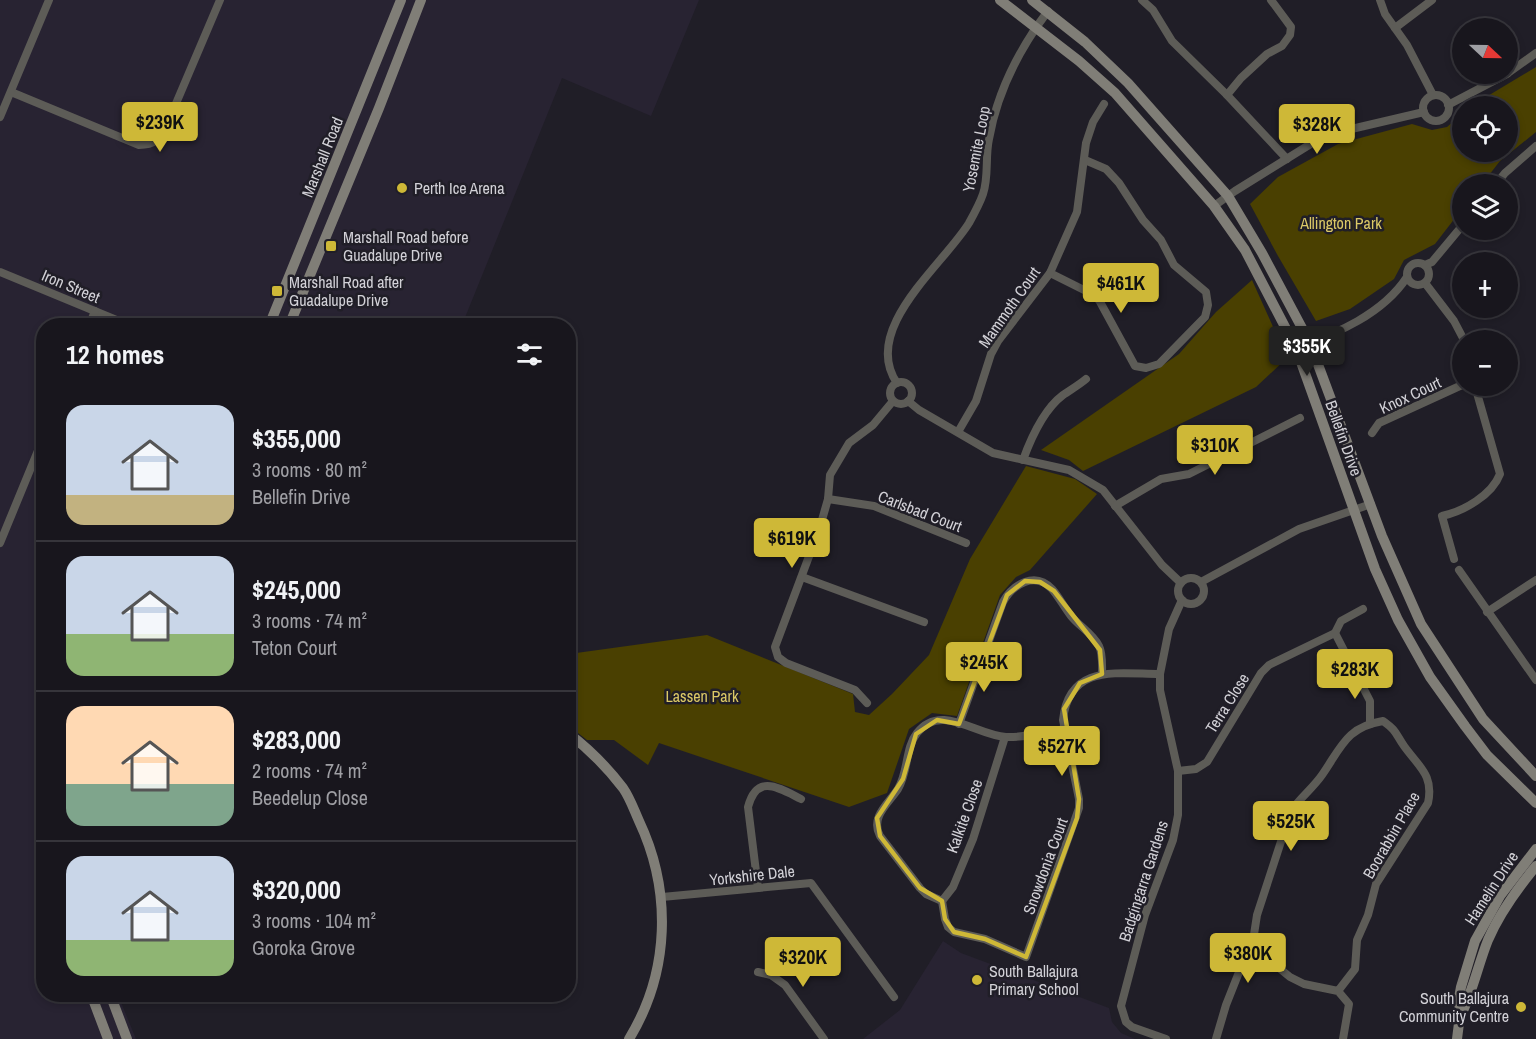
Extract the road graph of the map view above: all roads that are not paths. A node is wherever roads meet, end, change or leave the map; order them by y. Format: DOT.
graph roads {
  1 [pos="49,0"];
  2 [pos="220,0"];
  3 [pos="401,0"];
  4 [pos="421,0"];
  5 [pos="1000,0"];
  6 [pos="1032,0"];
  7 [pos="1142,0"];
  8 [pos="1271,0"];
  9 [pos="1380,0"];
  10 [pos="1432,0"];
  11 [pos="1048,11"];
  12 [pos="1037,26"];
  13 [pos="1395,28"];
  14 [pos="1536,53"];
  15 [pos="1518,65"];
  16 [pos="1487,84"];
  17 [pos="10,92"];
  18 [pos="1227,95"];
  19 [pos="1433,95"];
  20 [pos="1104,104"];
  21 [pos="1448,105"];
  22 [pos="1424,112"];
  23 [pos="0,117"];
  24 [pos="1536,146"];
  25 [pos="1287,159"];
  26 [pos="1085,160"];
  27 [pos="1504,174"];
  28 [pos="1228,196"];
  29 [pos="1214,206"];
  30 [pos="1452,238"];
  31 [pos="1425,265"];
  32 [pos="0,272"];
  33 [pos="1050,273"];
  34 [pos="1407,277"];
  35 [pos="1425,283"];
  36 [pos="95,311"];
  37 [pos="92,318"];
  38 [pos="112,318"];
  39 [pos="272,318"];
  40 [pos="292,318"];
  41 [pos="1459,330"];
  42 [pos="1310,343"];
  43 [pos="1296,348"];
  44 [pos="1086,379"];
  45 [pos="897,383"];
  46 [pos="1452,390"];
  47 [pos="1478,396"];
  48 [pos="893,401"];
  49 [pos="908,401"];
  50 [pos="1300,418"];
  51 [pos="958,432"];
  52 [pos="1372,433"];
  53 [pos="36,455"];
  54 [pos="1023,460"];
  55 [pos="828,499"];
  56 [pos="1371,504"];
  57 [pos="1115,506"];
  58 [pos="1354,510"];
  59 [pos="0,543"];
  60 [pos="966,543"];
  61 [pos="1454,559"];
  62 [pos="1459,570"];
  63 [pos="802,577"];
  64 [pos="1536,580"];
  65 [pos="1201,582"];
  66 [pos="1181,583"];
  67 [pos="1182,600"];
  68 [pos="1363,609"];
  69 [pos="1487,612"];
  70 [pos="924,622"];
  71 [pos="1335,633"];
  72 [pos="1102,674"];
  73 [pos="1160,674"];
  74 [pos="1536,680"];
  75 [pos="867,703"];
  76 [pos="959,724"];
  77 [pos="1370,724"];
  78 [pos="1065,729"];
  79 [pos="1005,737"];
  80 [pos="576,739"];
  81 [pos="1178,771"];
  82 [pos="1536,776"];
  83 [pos="801,799"];
  84 [pos="1536,803"];
  85 [pos="1536,849"];
  86 [pos="1536,866"];
  87 [pos="758,888"];
  88 [pos="662,897"];
  89 [pos="942,901"];
  90 [pos="1257,950"];
  91 [pos="758,972"];
  92 [pos="1338,991"];
  93 [pos="894,997"];
  94 [pos="94,1002"];
  95 [pos="113,1002"];
  96 [pos="1460,1015"];
  97 [pos="108,1039"];
  98 [pos="128,1039"];
  99 [pos="629,1039"];
  100 [pos="824,1039"];
  101 [pos="1166,1039"];
  102 [pos="1216,1039"];
  103 [pos="1343,1039"];
  104 [pos="1457,1039"];
  1 -- 17 [label="street"];
  2 -- 17 [label="street"];
  3 -- 39 [label="main road, Marshall Road"];
  4 -- 40 [label="main road, Marshall Road"];
  5 -- 12 [label="main road, Bellefin Drive"];
  6 -- 11 [label="main road, Bellefin Drive"];
  7 -- 18 [label="street"];
  8 -- 18 [label="street"];
  9 -- 13 [label="street"];
  10 -- 13 [label="street"];
  11 -- 12 [label="street, Yosemite Loop"];
  11 -- 28 [label="main road, Bellefin Drive"];
  12 -- 29 [label="main road, Bellefin Drive"];
  12 -- 45 [label="street, Yosemite Loop"];
  13 -- 19 [label="street"];
  14 -- 15 [label="street"];
  16 -- 21 [label="street"];
  17 -- 23 [label="street"];
  18 -- 25 [label="street"];
  19 -- 21 [label="street"];
  19 -- 22 [label="street"];
  20 -- 26 [label="street, Mammoth Court"];
  21 -- 22 [label="street"];
  22 -- 25 [label="street"];
  24 -- 27 [label="street"];
  25 -- 28 [label="street"];
  26 -- 33 [label="street, Mammoth Court"];
  26 -- 33 [label="street"];
  28 -- 29 [label="street"];
  28 -- 42 [label="main road, Bellefin Drive"];
  29 -- 43 [label="main road, Bellefin Drive"];
  30 -- 31 [label="street"];
  31 -- 34 [label="street"];
  31 -- 35 [label="street"];
  32 -- 36 [label="street, Iron Street"];
  33 -- 51 [label="street, Mammoth Court"];
  34 -- 35 [label="street"];
  34 -- 42 [label="street"];
  35 -- 41 [label="street"];
  36 -- 37 [label="street"];
  36 -- 38 [label="street, Iron Street"];
  42 -- 43 [label="street"];
  42 -- 56 [label="main road, Bellefin Drive"];
  43 -- 58 [label="main road, Bellefin Drive"];
  44 -- 54 [label="street"];
  45 -- 48 [label="street"];
  45 -- 49 [label="street"];
  46 -- 52 [label="street, Knox Court"];
  47 -- 61 [label="street"];
  48 -- 49 [label="street"];
  48 -- 55 [label="street"];
  49 -- 51 [label="street"];
  50 -- 57 [label="street"];
  51 -- 54 [label="street"];
  53 -- 59 [label="street"];
  54 -- 57 [label="street"];
  55 -- 60 [label="street, Carlsbad Court"];
  55 -- 63 [label="street"];
  56 -- 58 [label="street"];
  56 -- 82 [label="main road, Bellefin Drive"];
  57 -- 66 [label="street"];
  58 -- 65 [label="street"];
  58 -- 84 [label="main road, Bellefin Drive"];
  62 -- 69 [label="street"];
  63 -- 70 [label="street"];
  63 -- 75 [label="street"];
  64 -- 69 [label="street"];
  65 -- 66 [label="street"];
  65 -- 67 [label="street"];
  66 -- 67 [label="street"];
  67 -- 73 [label="street, Badgingarra Gardens"];
  68 -- 71 [label="street, Terra Close"];
  69 -- 74 [label="street"];
  71 -- 77 [label="street"];
  71 -- 81 [label="street, Terra Close"];
  72 -- 73 [label="street, Snowdonia Court"];
  72 -- 76 [label="street"];
  72 -- 78 [label="street, Snowdonia Court"];
  73 -- 81 [label="street, Badgingarra Gardens"];
  76 -- 79 [label="street"];
  76 -- 89 [label="street"];
  77 -- 90 [label="street"];
  77 -- 92 [label="street, Boorabbin Place"];
  78 -- 79 [label="street"];
  78 -- 89 [label="street, Snowdonia Court"];
  79 -- 89 [label="street, Kalkite Close"];
  80 -- 88 [label="main road"];
  81 -- 101 [label="street, Badgingarra Gardens"];
  83 -- 87 [label="street"];
  85 -- 96 [label="main road, Hamelin Drive"];
  86 -- 96 [label="main road, Hamelin Drive"];
  87 -- 88 [label="street, Yorkshire Dale"];
  87 -- 93 [label="street, Yorkshire Dale"];
  88 -- 99 [label="main road"];
  90 -- 92 [label="street"];
  90 -- 102 [label="street"];
  91 -- 100 [label="street"];
  92 -- 103 [label="street"];
  94 -- 97 [label="main road"];
  95 -- 98 [label="main road"];
  96 -- 104 [label="main road, Hamelin Drive"];
}
